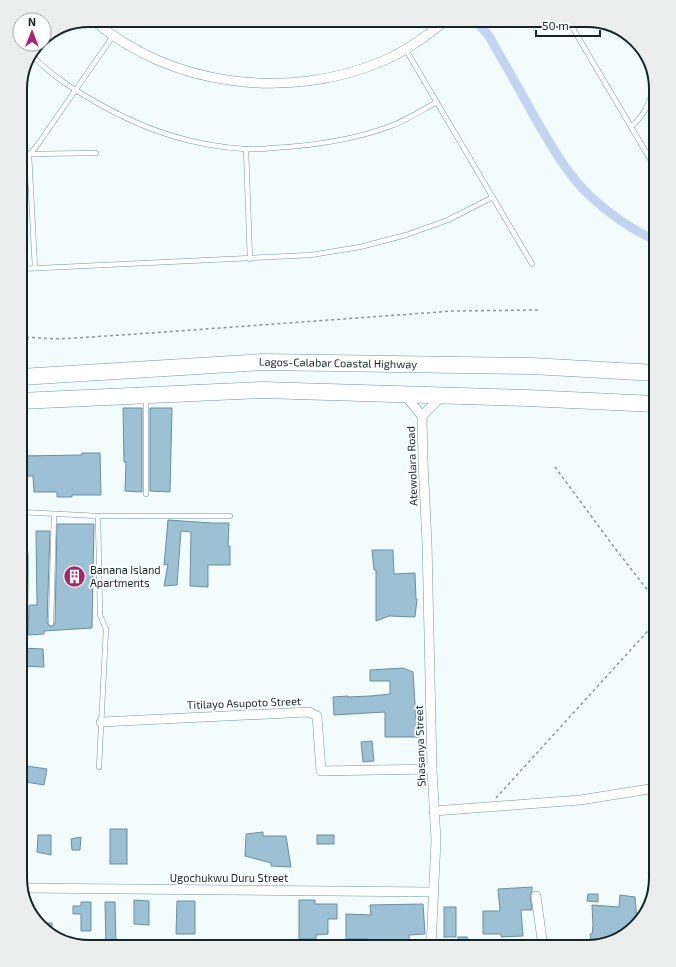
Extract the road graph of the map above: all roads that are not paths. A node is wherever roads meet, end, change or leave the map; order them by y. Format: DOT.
graph roads {
  1 [pos="102,27"];
  2 [pos="438,27"];
  3 [pos="572,27"];
  4 [pos="113,36"];
  5 [pos="406,50"];
  6 [pos="35,59"];
  7 [pos="75,90"];
  8 [pos="437,102"];
  9 [pos="649,103"];
  10 [pos="631,127"];
  11 [pos="246,149"];
  12 [pos="96,153"];
  13 [pos="29,154"];
  14 [pos="649,157"];
  15 [pos="493,197"];
  16 [pos="250,259"];
  17 [pos="532,264"];
  18 [pos="36,268"];
  19 [pos="27,269"];
  20 [pos="649,373"];
  21 [pos="27,377"];
  22 [pos="405,395"];
  23 [pos="442,396"];
  24 [pos="27,401"];
  25 [pos="138,402"];
  26 [pos="649,404"];
  27 [pos="422,416"];
  28 [pos="146,494"];
  29 [pos="27,513"];
  30 [pos="54,514"];
  31 [pos="98,516"];
  32 [pos="230,516"];
  33 [pos="427,543"];
  34 [pos="51,623"];
  35 [pos="101,722"];
  36 [pos="99,767"];
  37 [pos="432,769"];
  38 [pos="649,789"];
  39 [pos="434,811"];
  40 [pos="28,888"];
  41 [pos="434,892"];
  42 [pos="536,896"];
  43 [pos="431,940"];
  44 [pos="542,940"];
  1 -- 4 [label="street"];
  2 -- 5 [label="street"];
  3 -- 10 [label="lane"];
  4 -- 5 [label="street"];
  4 -- 7 [label="lane"];
  5 -- 8 [label="lane"];
  6 -- 7 [label="lane"];
  7 -- 11 [label="lane"];
  7 -- 13 [label="lane"];
  8 -- 11 [label="lane"];
  8 -- 15 [label="lane"];
  9 -- 10 [label="lane"];
  10 -- 14 [label="lane"];
  11 -- 16 [label="lane"];
  12 -- 13 [label="lane"];
  13 -- 18 [label="lane"];
  15 -- 16 [label="lane"];
  15 -- 17 [label="lane"];
  16 -- 18 [label="lane"];
  18 -- 19 [label="lane"];
  20 -- 21 [label="highway, Lagos-Calabar Coastal Highway"];
  22 -- 23 [label="highway"];
  22 -- 24 [label="highway"];
  22 -- 27 [label="street"];
  23 -- 26 [label="highway"];
  23 -- 27 [label="street, Atewolara Road"];
  25 -- 28 [label="lane"];
  27 -- 33 [label="street, Atewolara Road"];
  29 -- 30 [label="lane"];
  30 -- 31 [label="lane"];
  30 -- 34 [label="lane"];
  31 -- 32 [label="lane"];
  31 -- 35 [label="lane"];
  33 -- 37 [label="street, Shasanya Street"];
  35 -- 36 [label="lane"];
  35 -- 37 [label="street, Titilayo Asupoto Street"];
  37 -- 39 [label="street, Shasanya Street"];
  38 -- 39 [label="street"];
  39 -- 41 [label="street, Shasanya Street"];
  40 -- 41 [label="street, Ugochukwu Duru Street"];
  41 -- 43 [label="street, Shasanya Street"];
  42 -- 44 [label="street"];
}
